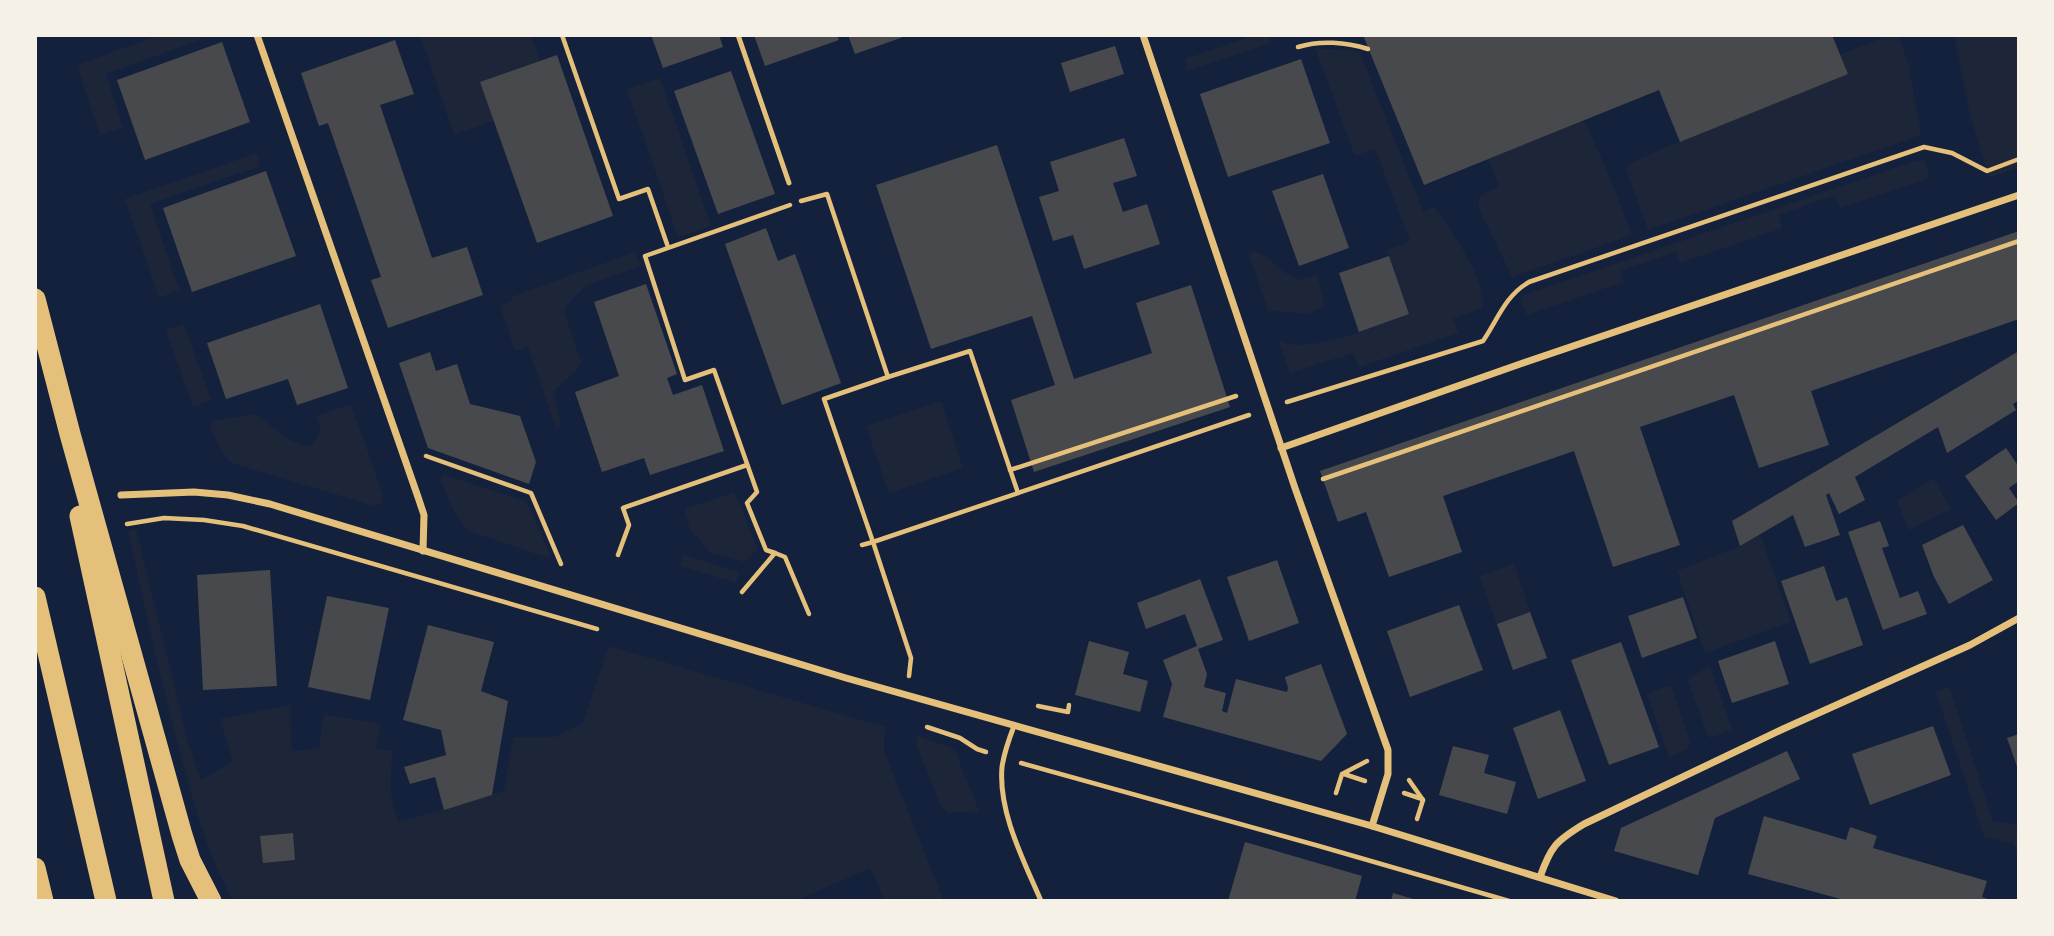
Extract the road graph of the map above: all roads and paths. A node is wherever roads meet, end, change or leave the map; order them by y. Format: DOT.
graph roads {
  1 [pos="257,35"];
  2 [pos="562,35"];
  3 [pos="737,35"];
  4 [pos="1143,35"];
  5 [pos="1298,47"];
  6 [pos="1368,49"];
  7 [pos="2019,159"];
  8 [pos="789,183"];
  9 [pos="2019,195"];
  10 [pos="2019,242"];
  11 [pos="668,247"];
  12 [pos="35,299"];
  13 [pos="35,312"];
  14 [pos="888,377"];
  15 [pos="1236,396"];
  16 [pos="1295,400"];
  17 [pos="1243,417"];
  18 [pos="1281,448"];
  19 [pos="425,456"];
  20 [pos="747,464"];
  21 [pos="1010,470"];
  22 [pos="1323,479"];
  23 [pos="1018,493"];
  24 [pos="121,495"];
  25 [pos="127,524"];
  26 [pos="873,542"];
  27 [pos="862,545"];
  28 [pos="424,551"];
  29 [pos="775,553"];
  30 [pos="618,555"];
  31 [pos="561,564"];
  32 [pos="742,592"];
  33 [pos="35,597"];
  34 [pos="809,614"];
  35 [pos="2019,618"];
  36 [pos="604,631"];
  37 [pos="910,673"];
  38 [pos="1069,705"];
  39 [pos="1038,706"];
  40 [pos="915,723"];
  41 [pos="1014,726"];
  42 [pos="977,749"];
  43 [pos="1039,769"];
  44 [pos="1373,826"];
  45 [pos="35,868"];
  46 [pos="1540,877"];
  47 [pos="42,898"];
  48 [pos="106,901"];
  49 [pos="164,901"];
  50 [pos="211,901"];
  51 [pos="1041,901"];
  52 [pos="1509,901"];
  53 [pos="1616,901"];
  1 -- 28 [label="street"];
  2 -- 11 [label="path"];
  3 -- 8 [label="lane"];
  4 -- 18 [label="street"];
  5 -- 6 [label="path"];
  7 -- 16 [label="path"];
  9 -- 18 [label="street"];
  10 -- 22 [label="path"];
  11 -- 14 [label="path"];
  11 -- 20 [label="path"];
  12 -- 50 [label="highway"];
  13 -- 49 [label="highway"];
  14 -- 21 [label="path"];
  14 -- 26 [label="path"];
  15 -- 21 [label="path"];
  17 -- 23 [label="path"];
  18 -- 44 [label="street"];
  19 -- 31 [label="path"];
  20 -- 29 [label="path"];
  20 -- 30 [label="path"];
  21 -- 23 [label="path"];
  23 -- 26 [label="path"];
  24 -- 28 [label="street"];
  25 -- 36 [label="path"];
  26 -- 27 [label="path"];
  26 -- 37 [label="path"];
  28 -- 41 [label="street"];
  29 -- 32 [label="path"];
  29 -- 34 [label="path"];
  33 -- 48 [label="highway"];
  35 -- 46 [label="street"];
  38 -- 39 [label="path"];
  40 -- 42 [label="path"];
  41 -- 44 [label="street"];
  41 -- 51 [label="lane"];
  43 -- 52 [label="path"];
  44 -- 46 [label="street"];
  45 -- 47 [label="highway"];
  46 -- 53 [label="street"];
}
